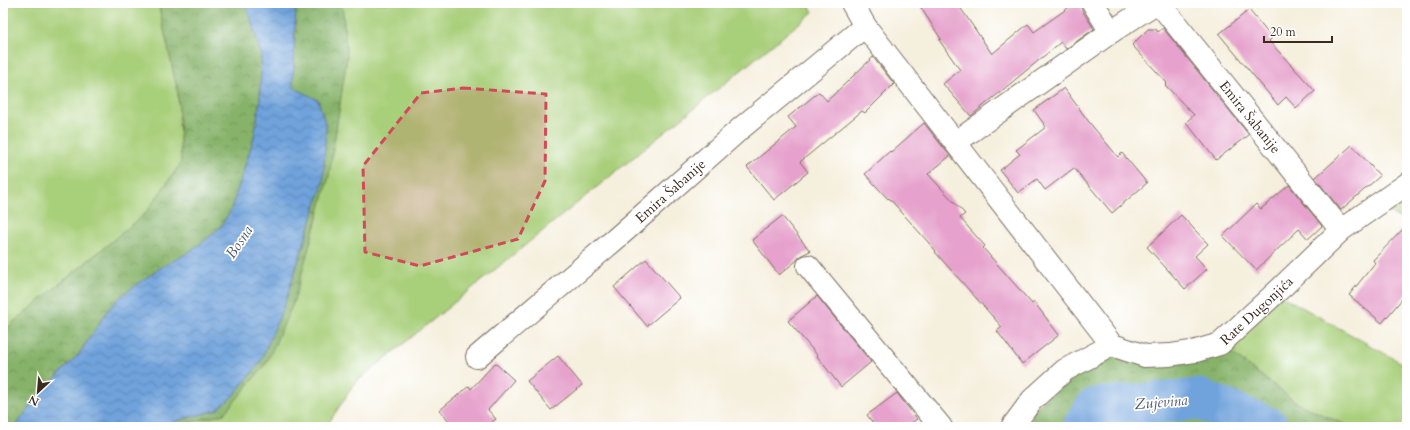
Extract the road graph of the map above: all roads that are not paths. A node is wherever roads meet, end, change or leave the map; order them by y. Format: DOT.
graph roads {
  1 [pos="852,3"];
  2 [pos="1093,3"];
  3 [pos="1158,3"];
  4 [pos="865,26"];
  5 [pos="1111,32"];
  6 [pos="956,142"];
  7 [pos="1407,184"];
  8 [pos="1341,230"];
  9 [pos="808,266"];
  10 [pos="1112,345"];
  11 [pos="477,357"];
  12 [pos="941,427"];
  13 [pos="1012,427"];
  1 -- 4 [label="street"];
  2 -- 5 [label="street"];
  3 -- 5 [label="street, Emira Šabanije"];
  3 -- 8 [label="street, Emira Šabanije"];
  4 -- 6 [label="street"];
  4 -- 11 [label="street, Emira Šabanije"];
  5 -- 6 [label="street, Emira Šabanije"];
  6 -- 10 [label="street"];
  7 -- 8 [label="street, Rate Dugonjića"];
  8 -- 10 [label="street, Rate Dugonjića"];
  9 -- 12 [label="street"];
  10 -- 13 [label="street"];
}
